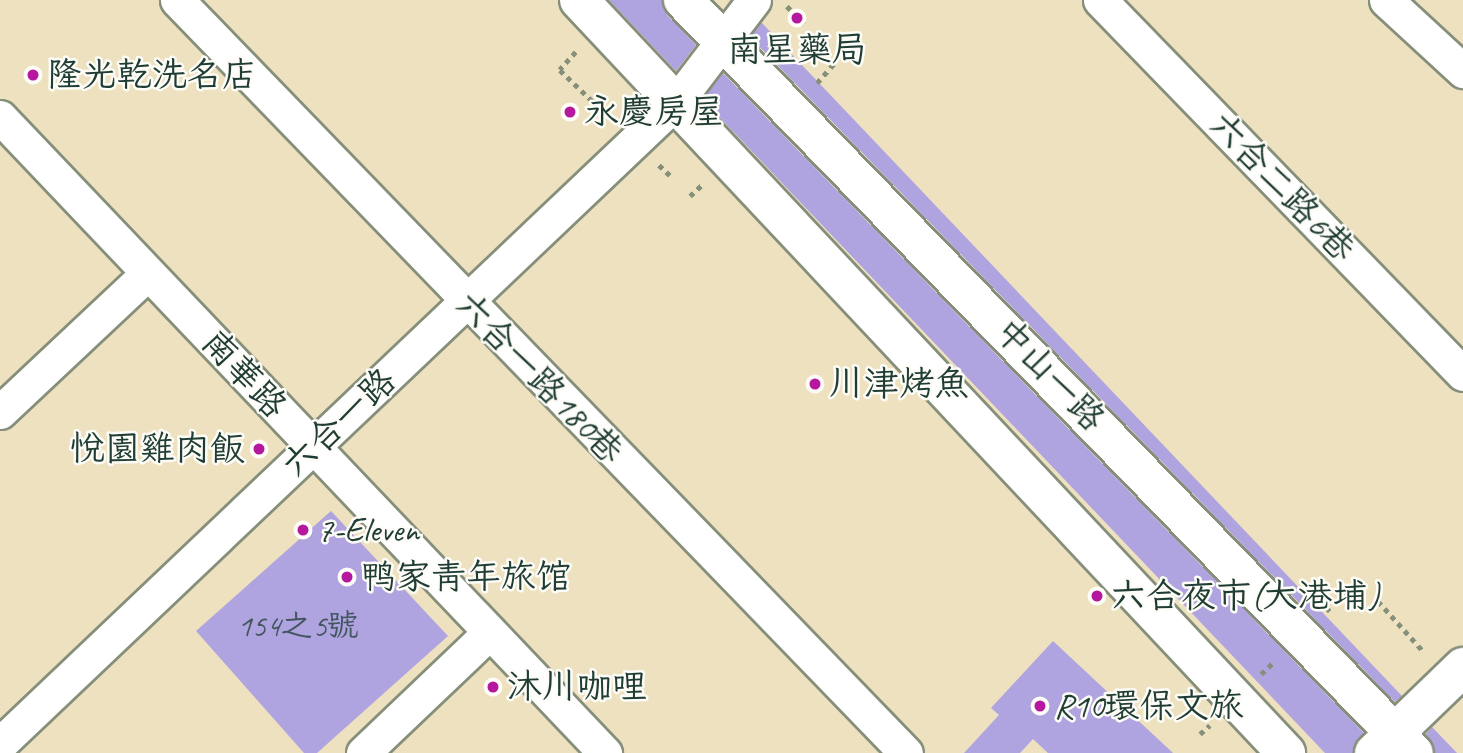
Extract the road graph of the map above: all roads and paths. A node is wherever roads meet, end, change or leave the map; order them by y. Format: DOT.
graph roads {
  1 [pos="177,0"];
  2 [pos="579,0"];
  3 [pos="683,0"];
  4 [pos="754,0"];
  5 [pos="781,0"];
  6 [pos="1100,0"];
  7 [pos="1386,0"];
  8 [pos="807,27"];
  9 [pos="724,44"];
  10 [pos="1463,71"];
  11 [pos="677,101"];
  12 [pos="0,117"];
  13 [pos="148,273"];
  14 [pos="466,303"];
  15 [pos="1463,374"];
  16 [pos="0,412"];
  17 [pos="313,447"];
  18 [pos="1378,601"];
  19 [pos="490,632"];
  20 [pos="1456,674"];
  21 [pos="0,744"];
  22 [pos="1394,746"];
  23 [pos="363,753"];
  24 [pos="605,753"];
  25 [pos="906,753"];
  26 [pos="1286,753"];
  1 -- 14 [label="street, 六合一路180巷"];
  2 -- 11 [label="main road"];
  3 -- 9 [label="main road, 中山一路"];
  4 -- 9 [label="street, 六合一路"];
  5 -- 8 [label="path"];
  6 -- 15 [label="street, 六合二路6巷"];
  7 -- 10 [label="street"];
  9 -- 11 [label="street, 六合一路"];
  9 -- 22 [label="main road, 中山一路"];
  11 -- 14 [label="street, 六合一路"];
  11 -- 26 [label="main road"];
  12 -- 13 [label="street, 南華路"];
  13 -- 16 [label="street"];
  13 -- 17 [label="street, 南華路"];
  14 -- 17 [label="street, 六合一路"];
  14 -- 25 [label="street, 六合一路180巷"];
  17 -- 19 [label="street, 南華路"];
  17 -- 21 [label="street, 六合一路"];
  18 -- 20 [label="path"];
  19 -- 23 [label="street"];
  19 -- 24 [label="street, 南華路"];
  20 -- 22 [label="main road"];
}
